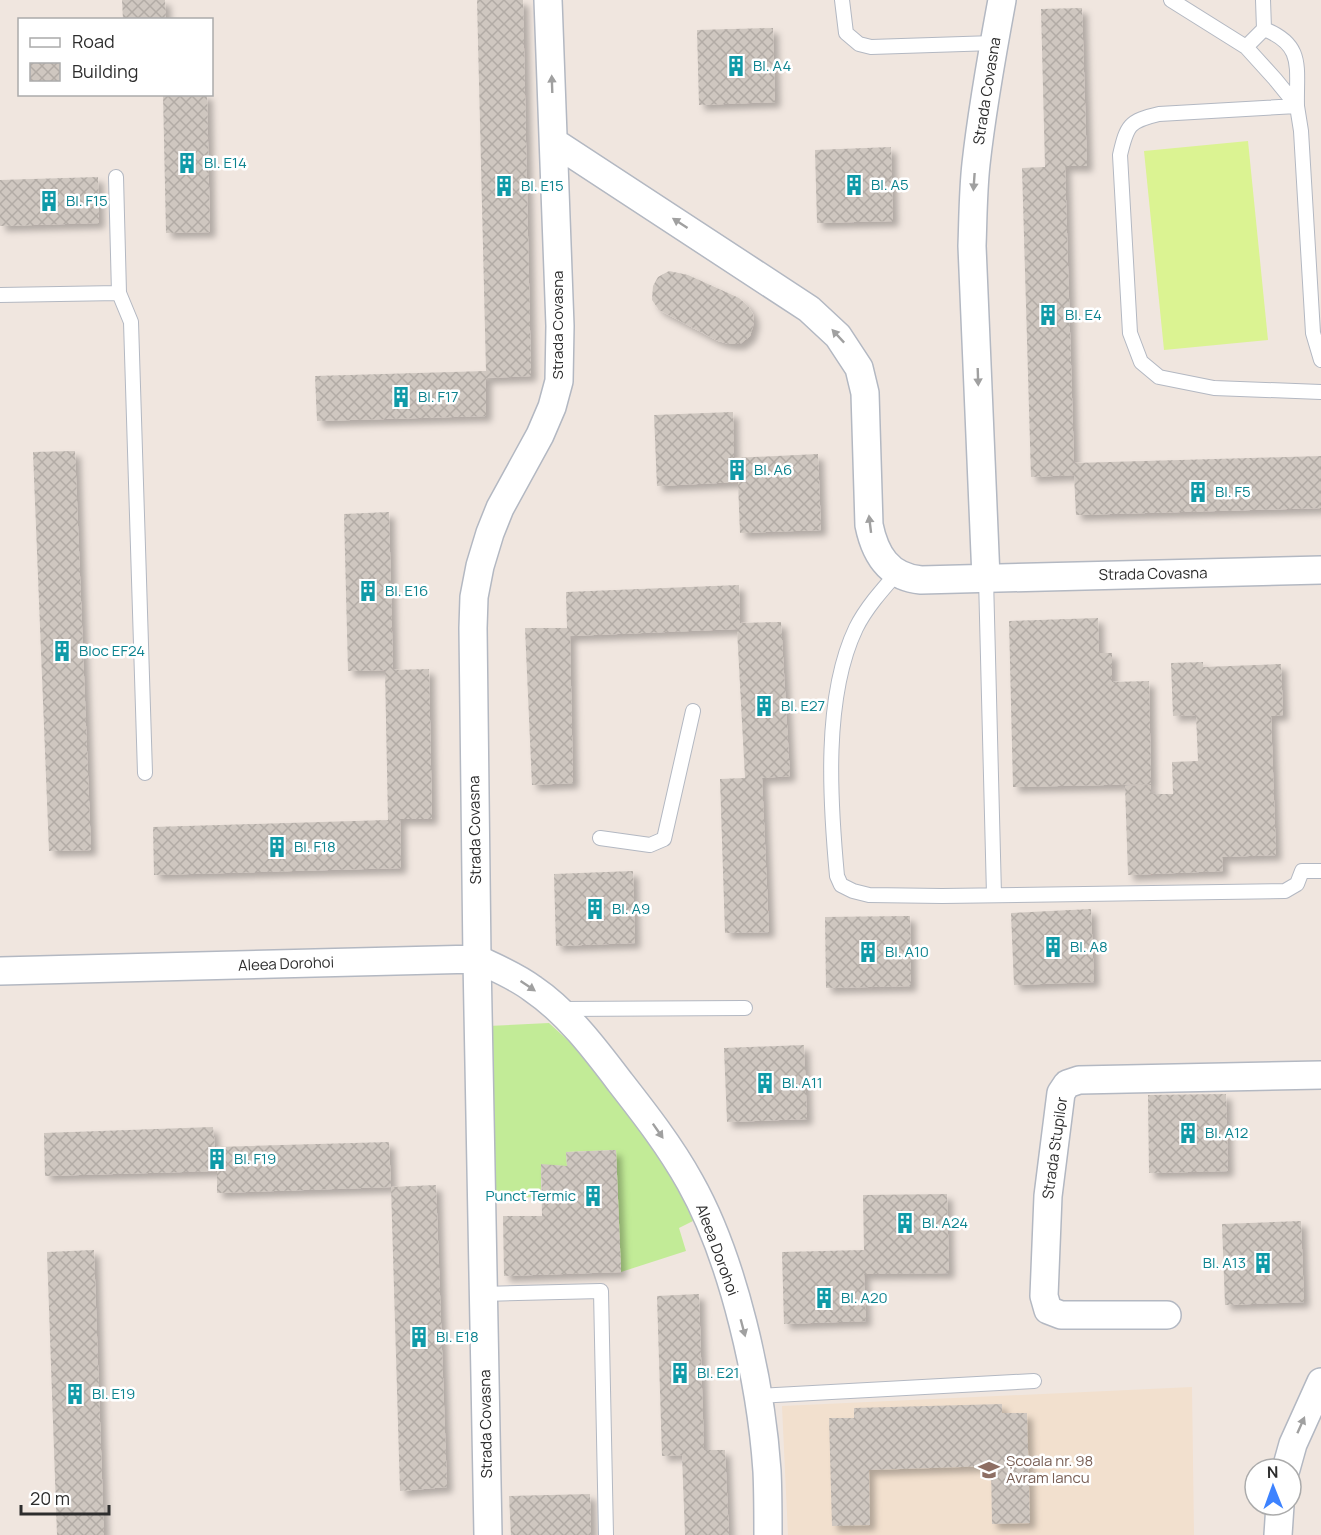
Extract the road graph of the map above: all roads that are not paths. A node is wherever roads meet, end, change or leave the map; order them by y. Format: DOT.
graph roads {
  1 [pos="548,0"];
  2 [pos="842,0"];
  3 [pos="1002,0"];
  4 [pos="1171,0"];
  5 [pos="1263,0"];
  6 [pos="1264,29"];
  7 [pos="994,43"];
  8 [pos="1246,47"];
  9 [pos="1297,106"];
  10 [pos="554,142"];
  11 [pos="116,177"];
  12 [pos="119,293"];
  13 [pos="0,296"];
  14 [pos="1321,360"];
  15 [pos="1321,392"];
  16 [pos="1321,570"];
  17 [pos="897,573"];
  18 [pos="986,578"];
  19 [pos="693,711"];
  20 [pos="145,773"];
  21 [pos="600,838"];
  22 [pos="1321,871"];
  23 [pos="994,895"];
  24 [pos="477,959"];
  25 [pos="0,971"];
  26 [pos="745,1008"];
  27 [pos="557,1009"];
  28 [pos="1321,1075"];
  29 [pos="483,1294"];
  30 [pos="1167,1315"];
  31 [pos="1034,1381"];
  32 [pos="1321,1382"];
  33 [pos="757,1396"];
  34 [pos="1289,1457"];
  35 [pos="1279,1517"];
  36 [pos="488,1535"];
  37 [pos="606,1535"];
  38 [pos="768,1535"];
  39 [pos="1278,1535"];
  10 -- 1 [label="street, Strada Covasna, one-way"];
  2 -- 7 [label="lane"];
  3 -- 7 [label="street, Strada Covasna"];
  4 -- 8 [label="lane"];
  5 -- 6 [label="lane"];
  6 -- 8 [label="lane"];
  6 -- 9 [label="lane"];
  7 -- 18 [label="street, Strada Covasna, one-way"];
  8 -- 9 [label="lane"];
  9 -- 14 [label="lane"];
  9 -- 15 [label="lane"];
  17 -- 10 [label="street, one-way"];
  10 -- 24 [label="street, Strada Covasna"];
  11 -- 12 [label="lane"];
  12 -- 13 [label="lane"];
  12 -- 20 [label="lane"];
  16 -- 18 [label="street, Strada Covasna"];
  17 -- 18 [label="street, Strada Covasna"];
  17 -- 23 [label="lane"];
  18 -- 23 [label="lane"];
  19 -- 21 [label="lane"];
  22 -- 23 [label="lane"];
  24 -- 25 [label="street, Aleea Dorohoi"];
  24 -- 27 [label="street, Aleea Dorohoi, one-way"];
  24 -- 29 [label="street, Strada Covasna"];
  26 -- 27 [label="lane"];
  27 -- 33 [label="street, Aleea Dorohoi, one-way"];
  28 -- 30 [label="street, Strada Stupilor"];
  29 -- 36 [label="street, Strada Covasna"];
  29 -- 37 [label="lane"];
  31 -- 33 [label="lane"];
  34 -- 32 [label="street, one-way"];
  33 -- 38 [label="street, Aleea Dorohoi"];
  35 -- 39 [label="street"];
}
